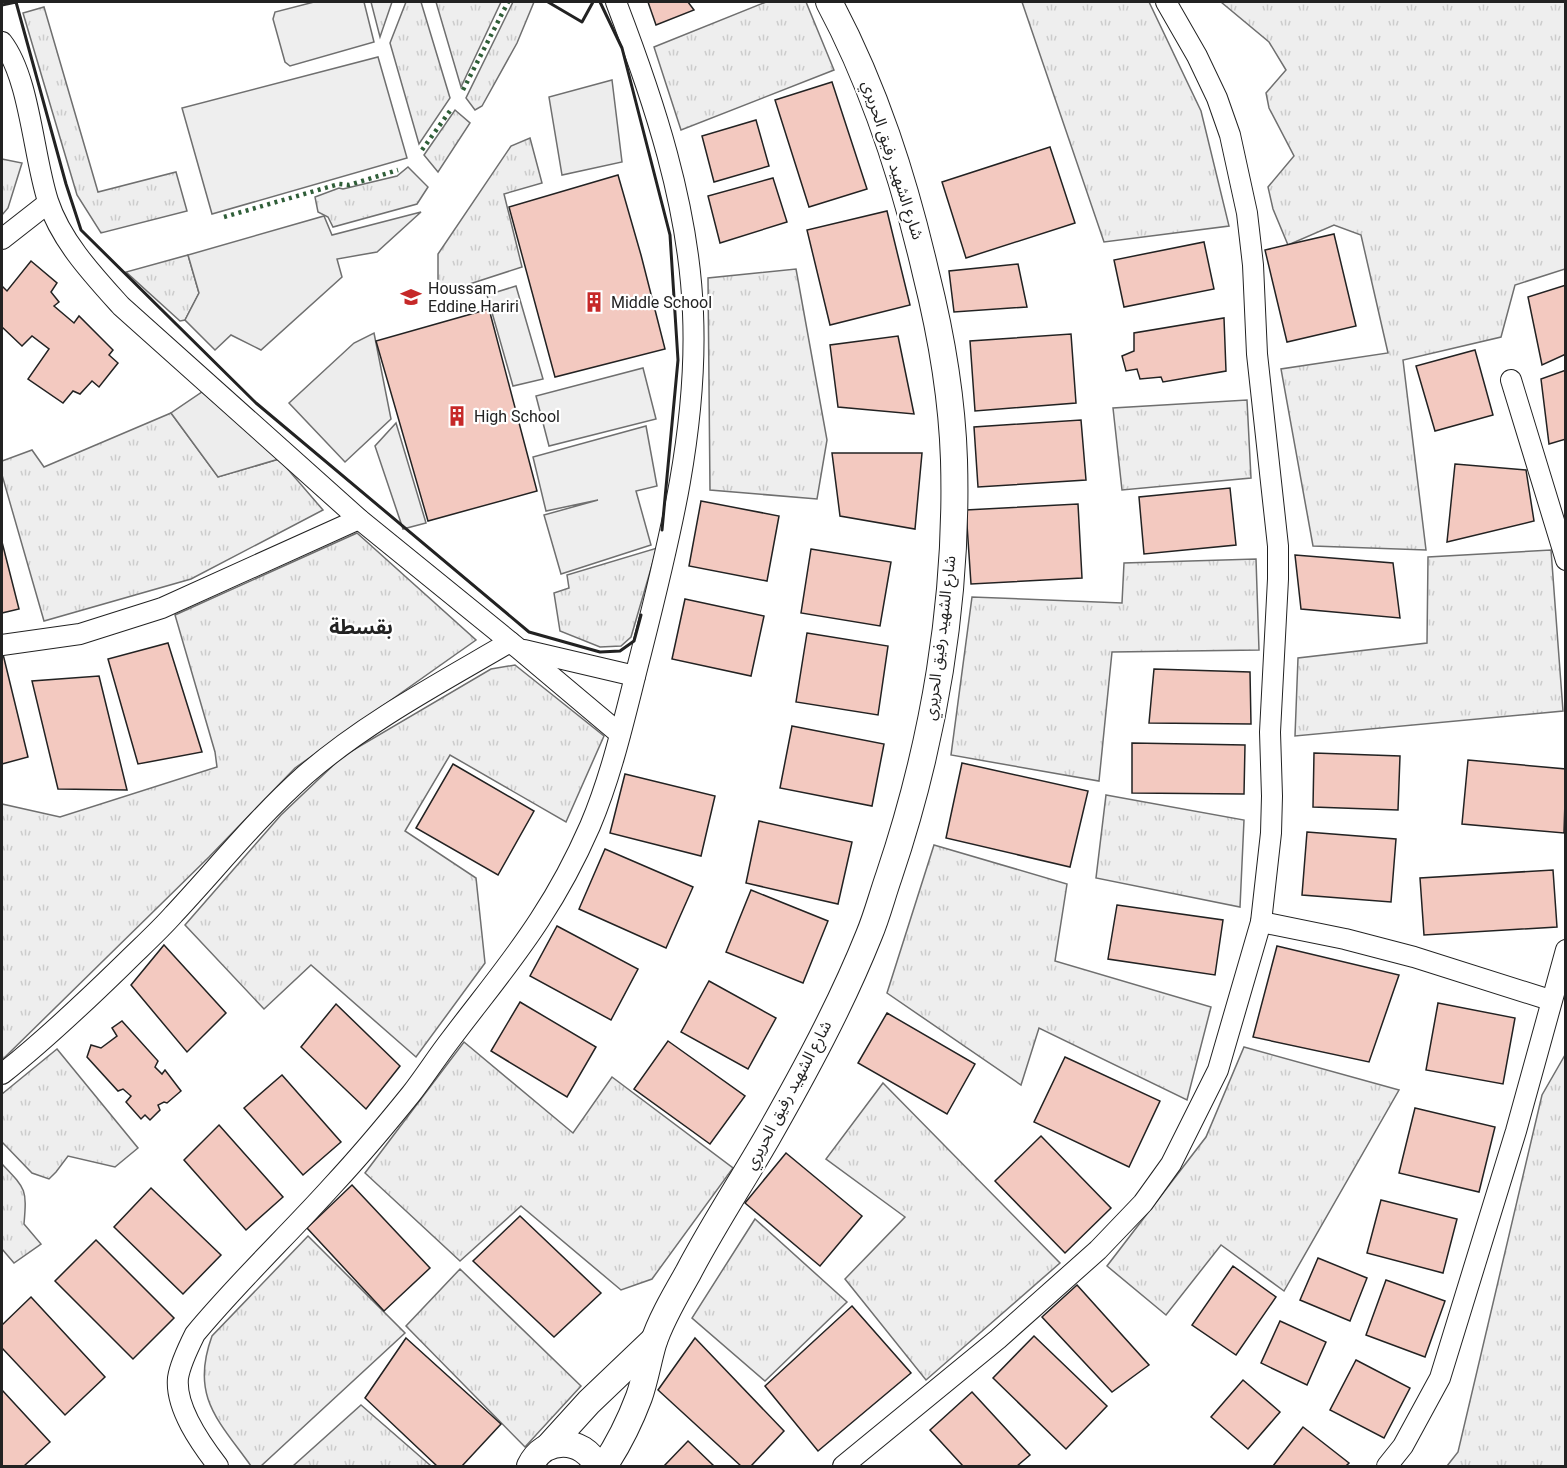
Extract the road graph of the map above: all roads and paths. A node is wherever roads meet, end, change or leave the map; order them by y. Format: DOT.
graph roads {
  1 [pos="616,2"];
  2 [pos="829,2"];
  3 [pos="1166,2"];
  4 [pos="2,42"];
  5 [pos="48,203"];
  6 [pos="2,239"];
  7 [pos="1511,380"];
  8 [pos="359,519"];
  9 [pos="1566,560"];
  10 [pos="2,645"];
  11 [pos="514,646"];
  12 [pos="635,676"];
  13 [pos="620,734"];
  14 [pos="1261,922"];
  15 [pos="1566,950"];
  16 [pos="1550,1000"];
  17 [pos="2,1074"];
  18 [pos="654,1341"];
  19 [pos="549,1446"];
  20 [pos="218,1467"];
  21 [pos="530,1467"];
  22 [pos="597,1467"];
  23 [pos="604,1467"];
  24 [pos="843,1467"];
  25 [pos="1387,1467"];
  1 -- 12 [label="street"];
  2 -- 18 [label="street, شارع الشهيد رفيق الحريري"];
  3 -- 14 [label="street"];
  4 -- 5 [label="street"];
  5 -- 6 [label="street"];
  5 -- 8 [label="street"];
  7 -- 9 [label="street"];
  8 -- 10 [label="street"];
  8 -- 11 [label="street"];
  11 -- 12 [label="street"];
  11 -- 13 [label="street"];
  11 -- 17 [label="street"];
  12 -- 13 [label="street"];
  13 -- 20 [label="street"];
  14 -- 16 [label="street"];
  14 -- 24 [label="street"];
  15 -- 16 [label="street"];
  16 -- 25 [label="street"];
  18 -- 19 [label="street"];
  18 -- 23 [label="street"];
  19 -- 21 [label="street"];
  19 -- 22 [label="street"];
}
